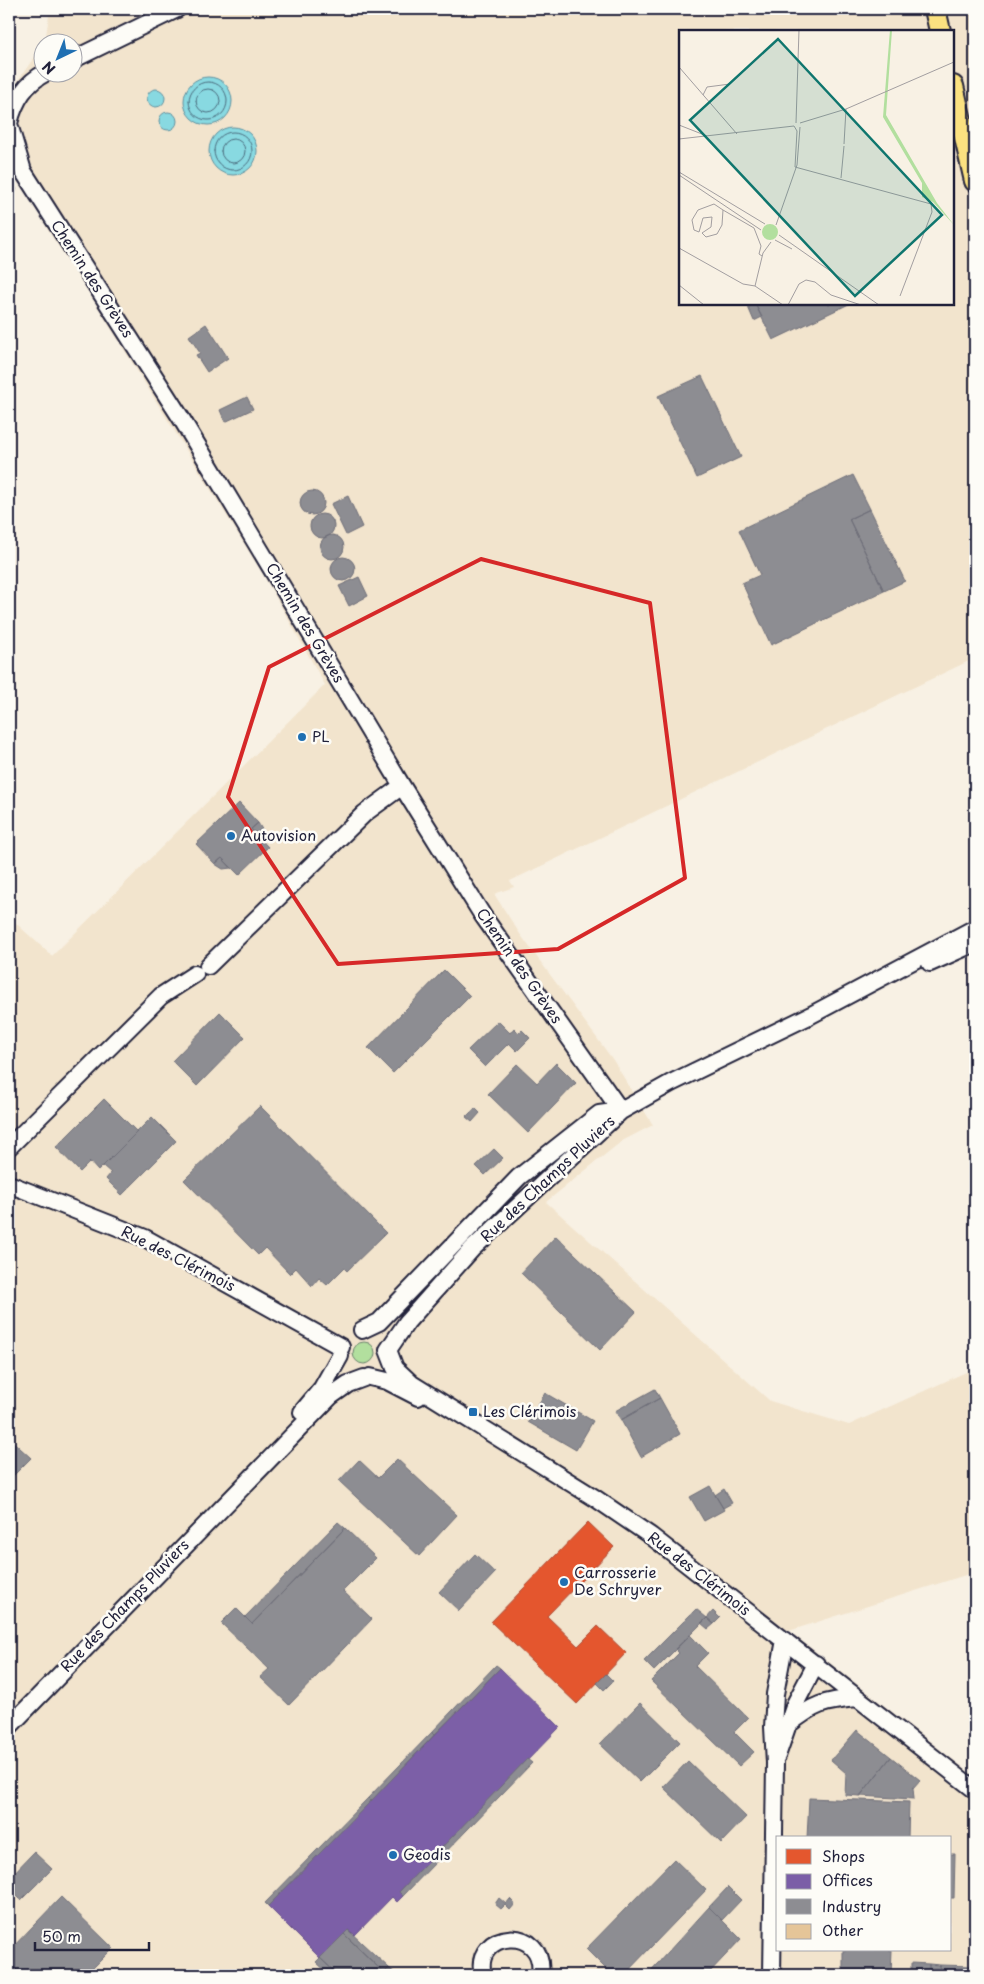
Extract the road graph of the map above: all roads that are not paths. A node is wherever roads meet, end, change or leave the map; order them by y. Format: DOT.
graph roads {
  1 [pos="177,9"];
  2 [pos="934,9"];
  3 [pos="940,30"];
  4 [pos="82,55"];
  5 [pos="32,82"];
  6 [pos="954,90"];
  7 [pos="9,123"];
  8 [pos="975,181"];
  9 [pos="402,786"];
  10 [pos="975,928"];
  11 [pos="975,943"];
  12 [pos="812,1015"];
  13 [pos="621,1111"];
  14 [pos="9,1147"];
  15 [pos="9,1184"];
  16 [pos="362,1330"];
  17 [pos="388,1350"];
  18 [pos="340,1351"];
  19 [pos="367,1378"];
  20 [pos="534,1460"];
  21 [pos="242,1485"];
  22 [pos="784,1640"];
  23 [pos="816,1664"];
  24 [pos="857,1698"];
  25 [pos="788,1726"];
  26 [pos="9,1727"];
  27 [pos="775,1763"];
  28 [pos="973,1791"];
  29 [pos="482,1975"];
  30 [pos="540,1975"];
  31 [pos="772,1975"];
  1 -- 4 [label="street"];
  2 -- 3 [label="main road"];
  5 -- 7 [label="street, Chemin des Grèves"];
  6 -- 8 [label="main road"];
  7 -- 9 [label="street, Chemin des Grèves"];
  9 -- 13 [label="street, Chemin des Grèves"];
  9 -- 14 [label="street"];
  10 -- 12 [label="street"];
  11 -- 12 [label="street"];
  12 -- 13 [label="street"];
  13 -- 16 [label="street, Rue des Champs Pluviers"];
  13 -- 17 [label="street, Rue des Champs Pluviers"];
  15 -- 18 [label="street, Rue des Clérimois"];
  16 -- 17 [label="street"];
  16 -- 18 [label="street"];
  17 -- 19 [label="street"];
  17 -- 20 [label="street, Rue des Clérimois"];
  18 -- 19 [label="street"];
  18 -- 21 [label="street, Rue des Champs Pluviers"];
  19 -- 20 [label="street, Rue des Clérimois"];
  19 -- 21 [label="street, Rue des Champs Pluviers"];
  20 -- 22 [label="street, Rue des Clérimois"];
  21 -- 26 [label="street, Rue des Champs Pluviers"];
  22 -- 23 [label="street, Rue des Clérimois"];
  22 -- 27 [label="street"];
  23 -- 24 [label="street, Rue des Clérimois"];
  23 -- 25 [label="street"];
  24 -- 25 [label="street"];
  24 -- 28 [label="street, Rue des Clérimois"];
  25 -- 27 [label="street"];
  27 -- 31 [label="street"];
  29 -- 30 [label="street"];
}
